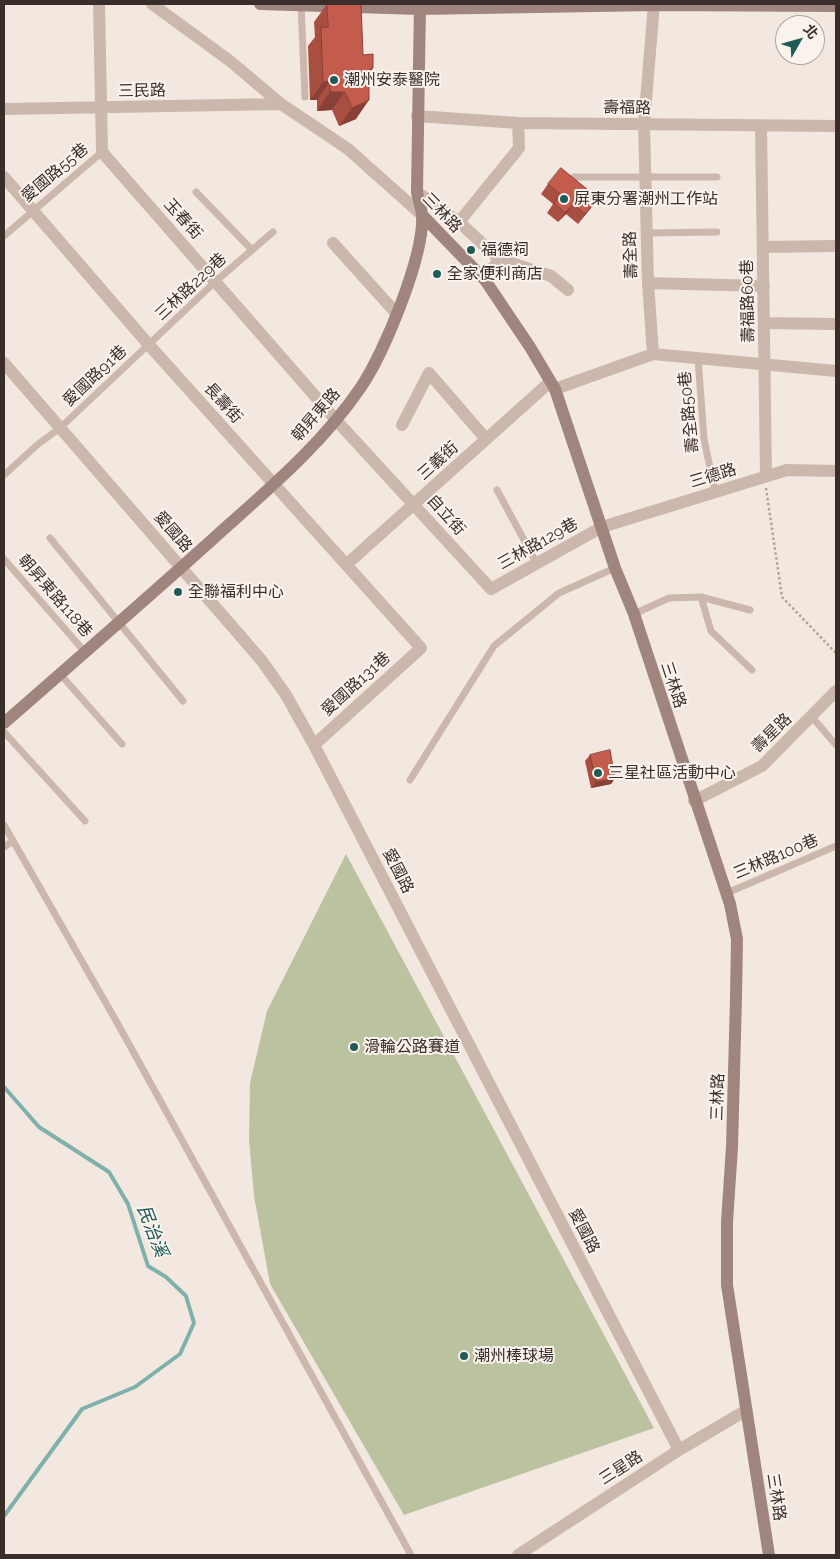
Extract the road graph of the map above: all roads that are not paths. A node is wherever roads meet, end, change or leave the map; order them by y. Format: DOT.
graph roads {
  1 [pos="99,4"];
  2 [pos="152,4"];
  3 [pos="260,4"];
  4 [pos="301,4"];
  5 [pos="654,4"];
  6 [pos="548,5"];
  7 [pos="420,6"];
  8 [pos="836,6"];
  9 [pos="305,97"];
  10 [pos="281,104"];
  11 [pos="102,108"];
  12 [pos="4,109"];
  13 [pos="417,116"];
  14 [pos="518,123"];
  15 [pos="644,124"];
  16 [pos="762,126"];
  17 [pos="836,126"];
  18 [pos="102,152"];
  19 [pos="4,177"];
  20 [pos="574,177"];
  21 [pos="646,177"];
  22 [pos="717,177"];
  23 [pos="196,192"];
  24 [pos="417,192"];
  25 [pos="32,210"];
  26 [pos="422,215"];
  27 [pos="460,222"];
  28 [pos="273,232"];
  29 [pos="717,232"];
  30 [pos="647,233"];
  31 [pos="4,236"];
  32 [pos="333,243"];
  33 [pos="763,246"];
  34 [pos="836,246"];
  35 [pos="252,250"];
  36 [pos="498,260"];
  37 [pos="485,280"];
  38 [pos="216,281"];
  39 [pos="648,283"];
  40 [pos="764,286"];
  41 [pos="568,290"];
  42 [pos="396,313"];
  43 [pos="764,323"];
  44 [pos="836,324"];
  45 [pos="149,345"];
  46 [pos="653,354"];
  47 [pos="698,358"];
  48 [pos="4,363"];
  49 [pos="765,364"];
  50 [pos="836,371"];
  51 [pos="552,385"];
  52 [pos="336,420"];
  53 [pos="402,425"];
  54 [pos="60,428"];
  55 [pos="486,439"];
  56 [pos="836,471"];
  57 [pos="4,475"];
  58 [pos="766,476"];
  59 [pos="275,484"];
  60 [pos="497,490"];
  61 [pos="715,492"];
  62 [pos="415,504"];
  63 [pos="602,527"];
  64 [pos="50,538"];
  65 [pos="4,559"];
  66 [pos="346,564"];
  67 [pos="537,564"];
  68 [pos="182,567"];
  69 [pos="615,568"];
  70 [pos="491,589"];
  71 [pos="701,597"];
  72 [pos="750,610"];
  73 [pos="634,614"];
  74 [pos="118,624"];
  75 [pos="421,648"];
  76 [pos="86,652"];
  77 [pos="752,670"];
  78 [pos="60,674"];
  79 [pos="836,691"];
  80 [pos="183,701"];
  81 [pos="812,717"];
  82 [pos="4,722"];
  83 [pos="4,732"];
  84 [pos="122,744"];
  85 [pos="314,744"];
  86 [pos="836,745"];
  87 [pos="410,780"];
  88 [pos="694,801"];
  89 [pos="85,821"];
  90 [pos="4,824"];
  91 [pos="13,841"];
  92 [pos="836,846"];
  93 [pos="4,847"];
  94 [pos="726,893"];
  95 [pos="745,1411"];
  96 [pos="679,1450"];
  97 [pos="411,1555"];
  98 [pos="518,1555"];
  99 [pos="768,1555"];
  1 -- 11 [label="street"];
  2 -- 10 [label="street, 三林路"];
  3 -- 4 [label="main road"];
  4 -- 7 [label="main road"];
  4 -- 9 [label="lane"];
  5 -- 6 [label="main road"];
  5 -- 8 [label="main road"];
  5 -- 15 [label="street, 壽全路"];
  6 -- 7 [label="main road"];
  7 -- 13 [label="main road, 朝昇東路"];
  10 -- 11 [label="street, 三民路"];
  10 -- 26 [label="street, 三林路"];
  11 -- 12 [label="street, 三民路"];
  11 -- 18 [label="street"];
  13 -- 14 [label="street, 壽福路"];
  13 -- 24 [label="main road, 朝昇東路"];
  14 -- 15 [label="street, 壽福路"];
  14 -- 27 [label="street"];
  15 -- 16 [label="street, 壽福路"];
  15 -- 21 [label="street, 壽全路"];
  16 -- 17 [label="street, 壽福路"];
  16 -- 33 [label="street, 壽福路60巷"];
  18 -- 25 [label="lane, 愛國路55巷"];
  18 -- 38 [label="street, 玉春街"];
  19 -- 25 [label="street, 長壽街"];
  20 -- 21 [label="lane"];
  21 -- 22 [label="lane"];
  21 -- 30 [label="street, 壽全路"];
  23 -- 35 [label="lane"];
  24 -- 26 [label="main road, 朝昇東路"];
  24 -- 27 [label="street"];
  25 -- 31 [label="lane, 愛國路55巷"];
  25 -- 45 [label="street, 長壽街"];
  26 -- 37 [label="main road, 三林路"];
  26 -- 42 [label="main road, 朝昇東路"];
  27 -- 36 [label="street"];
  28 -- 35 [label="lane, 三林路229巷"];
  29 -- 30 [label="lane"];
  30 -- 39 [label="street, 壽全路"];
  32 -- 42 [label="street"];
  33 -- 34 [label="street"];
  33 -- 40 [label="street, 壽福路60巷"];
  35 -- 38 [label="lane, 三林路229巷"];
  36 -- 37 [label="street"];
  36 -- 41 [label="street"];
  37 -- 51 [label="main road, 三林路"];
  38 -- 45 [label="lane, 三林路229巷"];
  38 -- 52 [label="street, 玉春街"];
  39 -- 40 [label="street"];
  39 -- 46 [label="street, 壽全路"];
  40 -- 43 [label="street, 壽福路60巷"];
  42 -- 52 [label="main road, 朝昇東路"];
  43 -- 44 [label="street"];
  43 -- 49 [label="street, 壽福路60巷"];
  45 -- 54 [label="lane, 愛國路91巷"];
  45 -- 59 [label="street, 長壽街"];
  46 -- 47 [label="street"];
  46 -- 51 [label="street"];
  47 -- 49 [label="street"];
  47 -- 61 [label="lane, 壽全路50巷"];
  48 -- 54 [label="street, 愛國路"];
  49 -- 50 [label="street"];
  49 -- 58 [label="street, 壽福路60巷"];
  51 -- 55 [label="street, 三義街"];
  51 -- 63 [label="main road, 三林路"];
  52 -- 59 [label="main road, 朝昇東路"];
  52 -- 62 [label="street, 自立街"];
  53 -- 55 [label="street"];
  54 -- 57 [label="lane, 愛國路91巷"];
  54 -- 68 [label="street, 愛國路"];
  55 -- 62 [label="street, 三義街"];
  56 -- 58 [label="street, 三德路"];
  58 -- 61 [label="street, 三德路"];
  59 -- 66 [label="street, 長壽街"];
  59 -- 68 [label="main road, 朝昇東路"];
  60 -- 67 [label="lane"];
  61 -- 63 [label="street, 三德路"];
  62 -- 66 [label="street, 三義街"];
  62 -- 70 [label="street, 自立街"];
  63 -- 67 [label="street, 三林路129巷"];
  63 -- 69 [label="main road, 三林路"];
  64 -- 74 [label="lane"];
  65 -- 76 [label="lane, 朝昇東路118巷"];
  66 -- 75 [label="street, 長壽街"];
  67 -- 70 [label="street, 三林路129巷"];
  68 -- 74 [label="main road, 朝昇東路"];
  68 -- 85 [label="street, 愛國路"];
  69 -- 73 [label="main road, 三林路"];
  69 -- 87 [label="lane"];
  71 -- 72 [label="lane"];
  71 -- 73 [label="lane"];
  71 -- 77 [label="lane"];
  73 -- 88 [label="main road, 三林路"];
  74 -- 76 [label="main road, 朝昇東路"];
  74 -- 80 [label="lane"];
  75 -- 85 [label="street, 愛國路131巷"];
  76 -- 78 [label="main road, 朝昇東路"];
  78 -- 82 [label="main road, 朝昇東路"];
  78 -- 84 [label="lane"];
  79 -- 81 [label="street, 壽星路"];
  81 -- 86 [label="lane"];
  81 -- 88 [label="street, 壽星路"];
  83 -- 89 [label="lane"];
  85 -- 96 [label="street, 愛國路"];
  88 -- 94 [label="main road, 三林路"];
  90 -- 91 [label="lane"];
  91 -- 93 [label="lane"];
  91 -- 97 [label="lane"];
  92 -- 94 [label="lane, 三林路100巷"];
  94 -- 95 [label="main road, 三林路"];
  95 -- 96 [label="street, 三星路"];
  95 -- 99 [label="main road, 三林路"];
  96 -- 98 [label="street, 三星路"];
}
